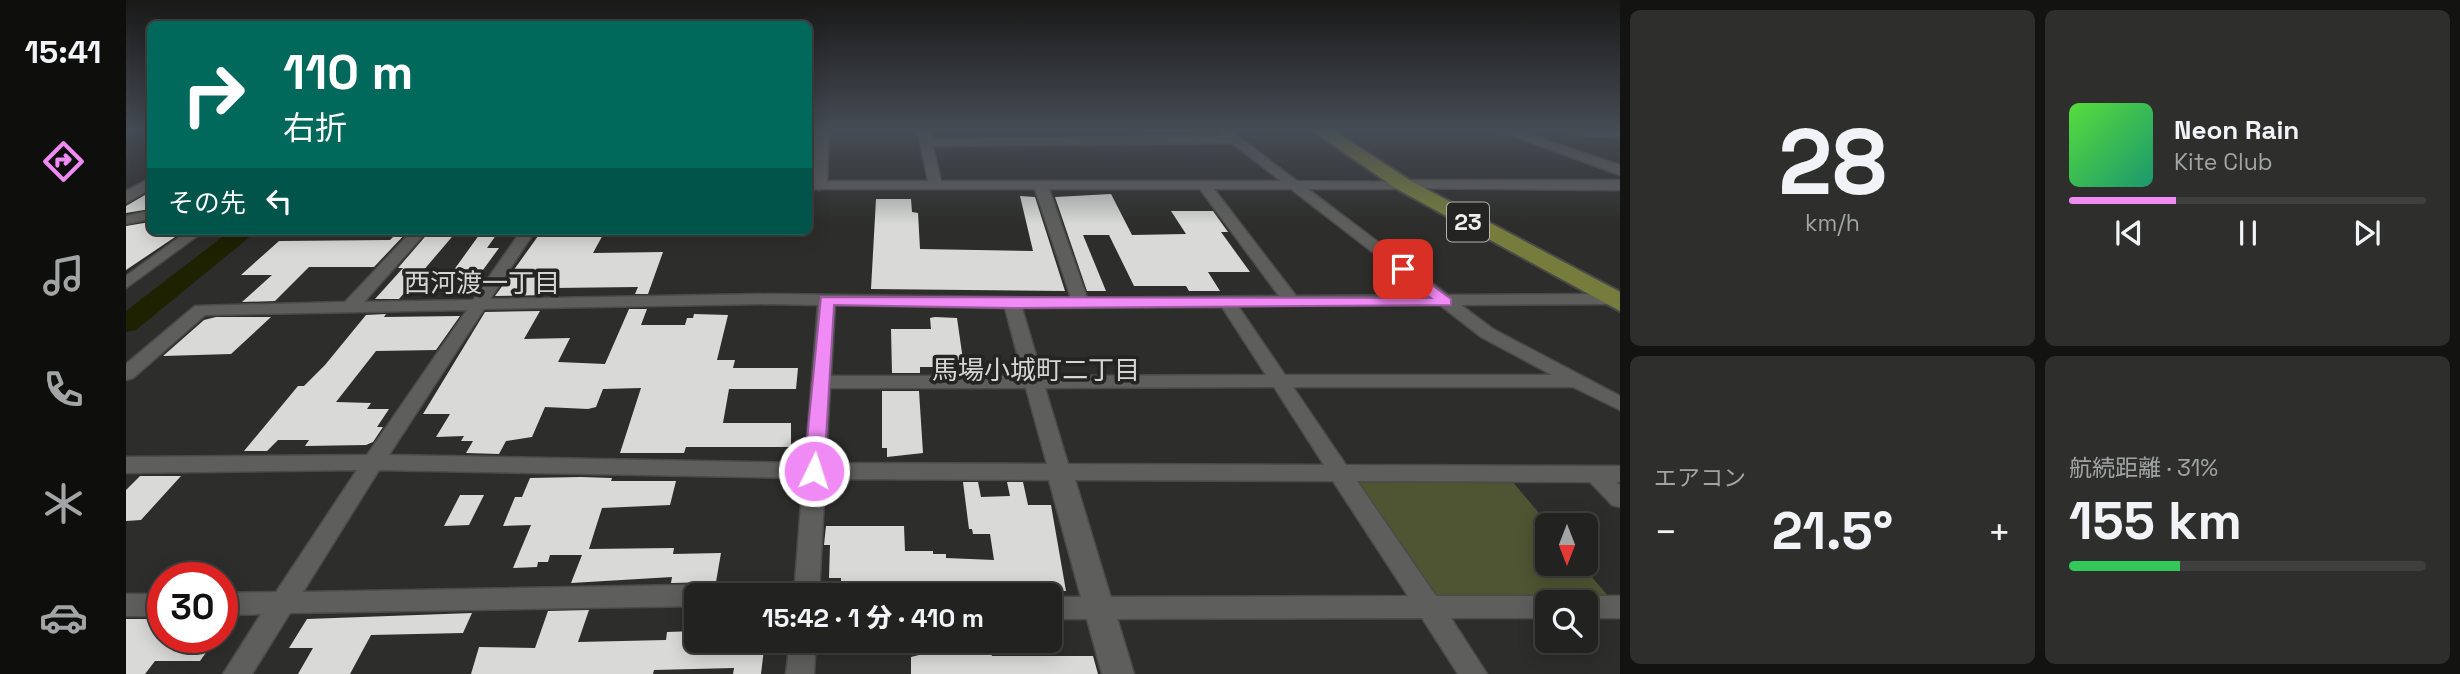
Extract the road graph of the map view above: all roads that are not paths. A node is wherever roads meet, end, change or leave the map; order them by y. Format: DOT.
graph roads {
  1 [pos="817,162"];
  2 [pos="931,162"];
  3 [pos="1265,162"];
  4 [pos="1373,162"];
  5 [pos="1377,162"];
  6 [pos="1599,162"];
  7 [pos="1620,170"];
  8 [pos="147,185"];
  9 [pos="814,185"];
  10 [pos="1204,185"];
  11 [pos="1295,185"];
  12 [pos="1410,185"];
  13 [pos="1620,185"];
  14 [pos="936,186"];
  15 [pos="1041,186"];
  16 [pos="126,198"];
  17 [pos="147,216"];
  18 [pos="126,220"];
  19 [pos="192,235"];
  20 [pos="416,235"];
  21 [pos="525,235"];
  22 [pos="126,283"];
  23 [pos="1619,299"];
  24 [pos="827,300"];
  25 [pos="1227,302"];
  26 [pos="1292,302"];
  27 [pos="1446,302"];
  28 [pos="480,303"];
  29 [pos="1012,303"];
  30 [pos="1081,303"];
  31 [pos="350,307"];
  32 [pos="126,374"];
  33 [pos="1033,381"];
  34 [pos="1278,381"];
  35 [pos="1577,381"];
  36 [pos="820,382"];
  37 [pos="1620,404"];
  38 [pos="373,462"];
  39 [pos="126,466"];
  40 [pos="814,471"];
  41 [pos="1060,473"];
  42 [pos="1340,474"];
  43 [pos="1595,474"];
  44 [pos="1620,474"];
  45 [pos="1620,499"];
  46 [pos="808,583"];
  47 [pos="684,595"];
  48 [pos="283,603"];
  49 [pos="238,604"];
  50 [pos="126,605"];
  51 [pos="147,605"];
  52 [pos="1429,607"];
  53 [pos="1535,607"];
  54 [pos="1598,607"];
  55 [pos="1620,607"];
  56 [pos="1062,608"];
  57 [pos="1098,608"];
  58 [pos="802,653"];
  59 [pos="237,674"];
  60 [pos="800,674"];
  61 [pos="1118,674"];
  62 [pos="1473,674"];
  1 -- 9 [label="street"];
  2 -- 14 [label="street"];
  3 -- 11 [label="street"];
  4 -- 12 [label="main road, 23"];
  5 -- 12 [label="main road, 23"];
  6 -- 7 [label="street"];
  8 -- 16 [label="street"];
  9 -- 14 [label="street"];
  10 -- 11 [label="street"];
  10 -- 15 [label="street"];
  10 -- 26 [label="street"];
  11 -- 12 [label="street"];
  11 -- 27 [label="street"];
  12 -- 13 [label="street"];
  12 -- 23 [label="main road, 23"];
  14 -- 15 [label="street"];
  15 -- 30 [label="street"];
  17 -- 18 [label="street"];
  19 -- 22 [label="street"];
  20 -- 31 [label="street"];
  21 -- 28 [label="street"];
  23 -- 27 [label="street"];
  24 -- 28 [label="street"];
  24 -- 29 [label="street"];
  24 -- 36 [label="street"];
  25 -- 26 [label="street"];
  25 -- 30 [label="street"];
  25 -- 34 [label="street"];
  26 -- 27 [label="street"];
  27 -- 35 [label="street"];
  28 -- 31 [label="street"];
  28 -- 38 [label="street"];
  29 -- 30 [label="street"];
  29 -- 33 [label="street"];
  31 -- 32 [label="street"];
  33 -- 34 [label="street"];
  33 -- 36 [label="street"];
  33 -- 41 [label="street"];
  34 -- 35 [label="street"];
  34 -- 42 [label="street"];
  35 -- 37 [label="street"];
  36 -- 40 [label="street"];
  38 -- 39 [label="street"];
  38 -- 40 [label="street"];
  38 -- 48 [label="street"];
  40 -- 41 [label="street"];
  40 -- 46 [label="street"];
  41 -- 42 [label="street"];
  41 -- 57 [label="street"];
  42 -- 43 [label="street"];
  42 -- 52 [label="street"];
  43 -- 44 [label="street"];
  43 -- 45 [label="street"];
  47 -- 48 [label="street"];
  48 -- 49 [label="street"];
  48 -- 59 [label="street"];
  50 -- 51 [label="street"];
  52 -- 53 [label="street"];
  52 -- 57 [label="street"];
  52 -- 62 [label="street"];
  54 -- 55 [label="street"];
  56 -- 57 [label="street"];
  57 -- 61 [label="street"];
  58 -- 60 [label="street"];
}
